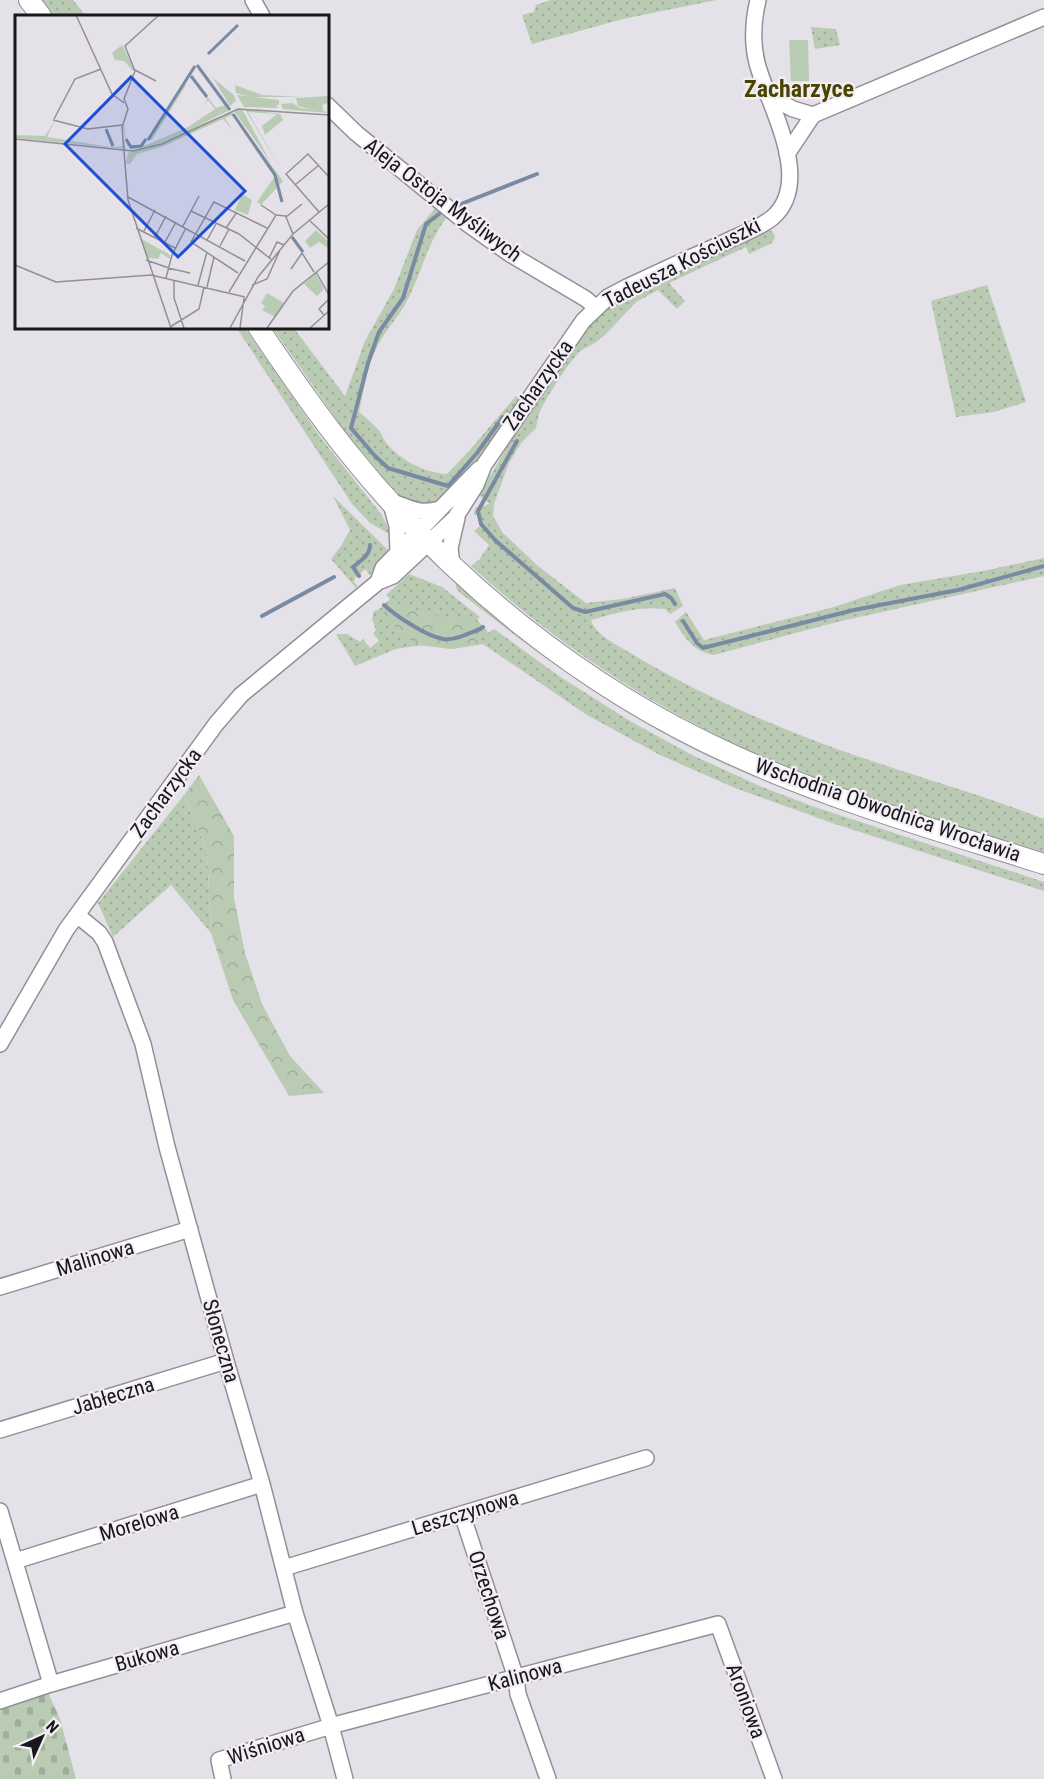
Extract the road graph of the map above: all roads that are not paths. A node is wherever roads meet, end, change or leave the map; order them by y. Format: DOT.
graph roads {
  1 [pos="29,0"];
  2 [pos="253,0"];
  3 [pos="758,0"];
  4 [pos="40,15"];
  5 [pos="261,15"];
  6 [pos="1044,17"];
  7 [pos="768,96"];
  8 [pos="328,106"];
  9 [pos="813,115"];
  10 [pos="787,154"];
  11 [pos="595,308"];
  12 [pos="259,328"];
  13 [pos="484,465"];
  14 [pos="390,501"];
  15 [pos="440,509"];
  16 [pos="458,514"];
  17 [pos="424,537"];
  18 [pos="398,551"];
  19 [pos="452,565"];
  20 [pos="378,582"];
  21 [pos="1044,864"];
  22 [pos="77,915"];
  23 [pos="0,1044"];
  24 [pos="190,1229"];
  25 [pos="0,1287"];
  26 [pos="226,1361"];
  27 [pos="0,1430"];
  28 [pos="646,1458"];
  29 [pos="262,1484"];
  30 [pos="0,1511"];
  31 [pos="462,1514"];
  32 [pos="15,1561"];
  33 [pos="284,1568"];
  34 [pos="294,1613"];
  35 [pos="718,1624"];
  36 [pos="516,1678"];
  37 [pos="51,1684"];
  38 [pos="0,1701"];
  39 [pos="331,1726"];
  40 [pos="223,1779"];
  41 [pos="345,1779"];
  42 [pos="548,1779"];
  43 [pos="774,1779"];
  1 -- 4 [label="main road"];
  2 -- 5 [label="street"];
  3 -- 7 [label="street, Tadeusza Kościuszki"];
  6 -- 9 [label="street"];
  7 -- 9 [label="street"];
  7 -- 10 [label="street, Tadeusza Kościuszki"];
  8 -- 11 [label="street, Aleja Ostoja Myśliwych"];
  9 -- 10 [label="street"];
  10 -- 11 [label="street, Tadeusza Kościuszki"];
  11 -- 13 [label="street, Zacharzycka"];
  12 -- 14 [label="main road, Wschodnia Obwodnica Wrocławia"];
  13 -- 15 [label="street, Zacharzycka"];
  13 -- 16 [label="street, Zacharzycka"];
  14 -- 15 [label="street"];
  14 -- 17 [label="main road, Wschodnia Obwodnica Wrocławia"];
  14 -- 18 [label="street"];
  15 -- 17 [label="street, Zacharzycka"];
  16 -- 17 [label="street, Zacharzycka"];
  16 -- 19 [label="street"];
  17 -- 18 [label="street, Zacharzycka"];
  17 -- 19 [label="main road, Wschodnia Obwodnica Wrocławia"];
  17 -- 20 [label="street, Zacharzycka"];
  18 -- 20 [label="street, Zacharzycka"];
  19 -- 21 [label="main road, Wschodnia Obwodnica Wrocławia"];
  20 -- 22 [label="street, Zacharzycka"];
  22 -- 23 [label="street, Zacharzycka"];
  22 -- 24 [label="street, Słoneczna"];
  24 -- 25 [label="street, Malinowa"];
  24 -- 26 [label="street, Słoneczna"];
  26 -- 27 [label="street, Jabłeczna"];
  26 -- 29 [label="street, Słoneczna"];
  28 -- 31 [label="street, Leszczynowa"];
  29 -- 32 [label="street, Morelowa"];
  29 -- 33 [label="street, Słoneczna"];
  30 -- 32 [label="street"];
  31 -- 33 [label="street, Leszczynowa"];
  31 -- 36 [label="street, Orzechowa"];
  32 -- 37 [label="street"];
  33 -- 34 [label="street, Słoneczna"];
  34 -- 37 [label="street, Bukowa"];
  34 -- 39 [label="street, Słoneczna"];
  35 -- 36 [label="street, Kalinowa"];
  35 -- 43 [label="street, Aroniowa"];
  36 -- 39 [label="street, Kalinowa"];
  36 -- 42 [label="street, Orzechowa"];
  37 -- 38 [label="street, Bukowa"];
  39 -- 40 [label="street, Wiśniowa"];
  39 -- 41 [label="street, Słoneczna"];
}
